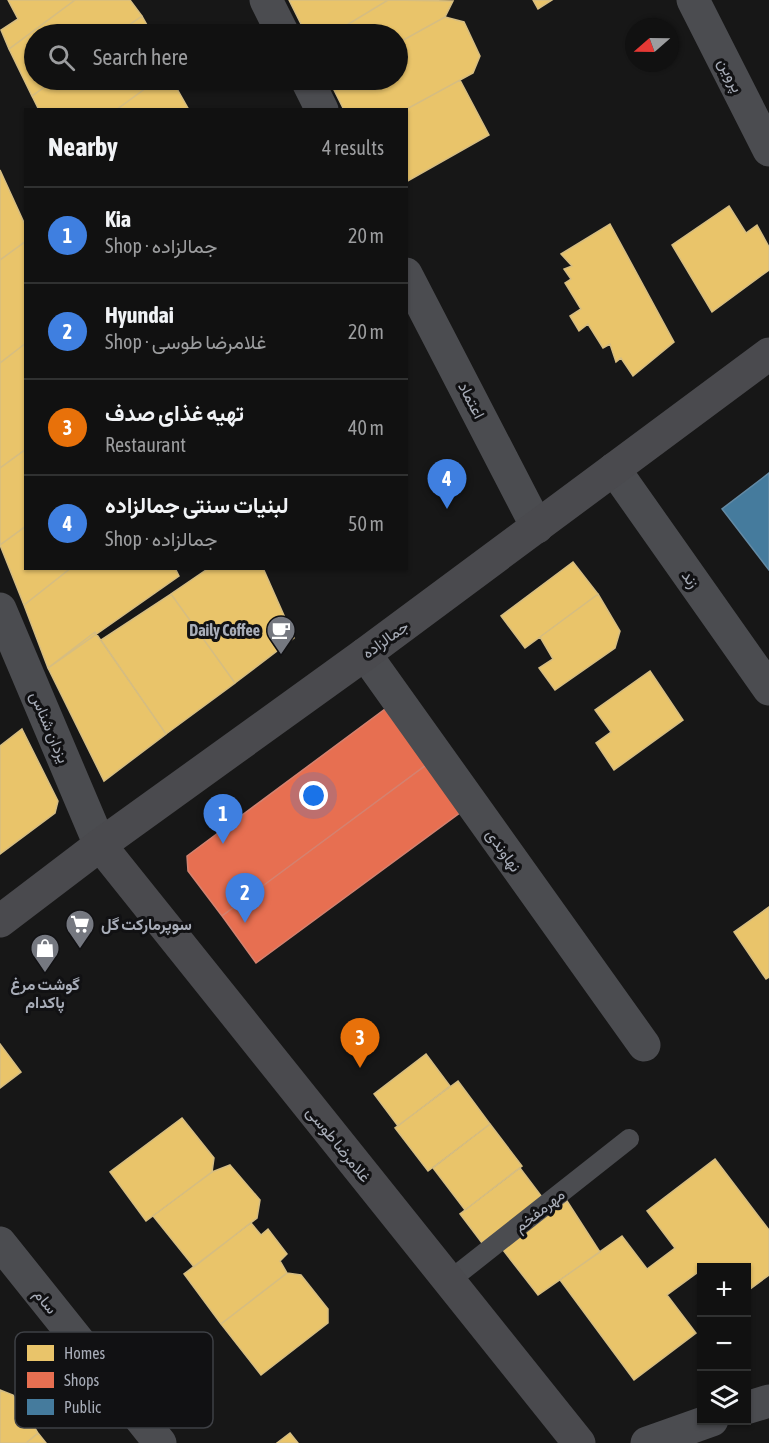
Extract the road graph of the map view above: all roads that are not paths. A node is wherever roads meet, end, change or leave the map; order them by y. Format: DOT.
graph roads {
  1 [pos="266,0"];
  2 [pos="693,0"];
  3 [pos="278,24"];
  4 [pos="312,90"];
  5 [pos="321,108"];
  6 [pos="769,150"];
  7 [pos="408,278"];
  8 [pos="769,354"];
  9 [pos="614,469"];
  10 [pos="537,527"];
  11 [pos="0,609"];
  12 [pos="365,654"];
  13 [pos="769,689"];
  14 [pos="100,845"];
  15 [pos="0,921"];
  16 [pos="644,1045"];
  17 [pos="629,1138"];
  18 [pos="0,1242"];
  19 [pos="449,1281"];
  20 [pos="72,1332"];
  21 [pos="769,1401"];
  22 [pos="751,1407"];
  23 [pos="698,1425"];
  24 [pos="148,1428"];
  25 [pos="160,1443"];
  26 [pos="579,1443"];
  27 [pos="647,1443"];
  1 -- 3 [label="street"];
  2 -- 6 [label="street, پروین"];
  4 -- 5 [label="street"];
  7 -- 10 [label="street, اعتماد"];
  8 -- 9 [label="main road, جمالزاده"];
  9 -- 10 [label="main road, جمالزاده"];
  9 -- 13 [label="street, زند"];
  10 -- 12 [label="main road, جمالزاده"];
  11 -- 14 [label="street, یزدان شناس"];
  12 -- 14 [label="main road, جمالزاده"];
  12 -- 16 [label="street, نهاوندی"];
  14 -- 15 [label="main road, جمالزاده"];
  14 -- 19 [label="main road, غلامرضا طوسی"];
  17 -- 19 [label="lane, مهرمفخم"];
  18 -- 20 [label="street, سام"];
  19 -- 26 [label="main road, غلامرضا طوسی"];
  21 -- 22 [label="street"];
  23 -- 27 [label="street"];
  24 -- 25 [label="street, سام"];
}
